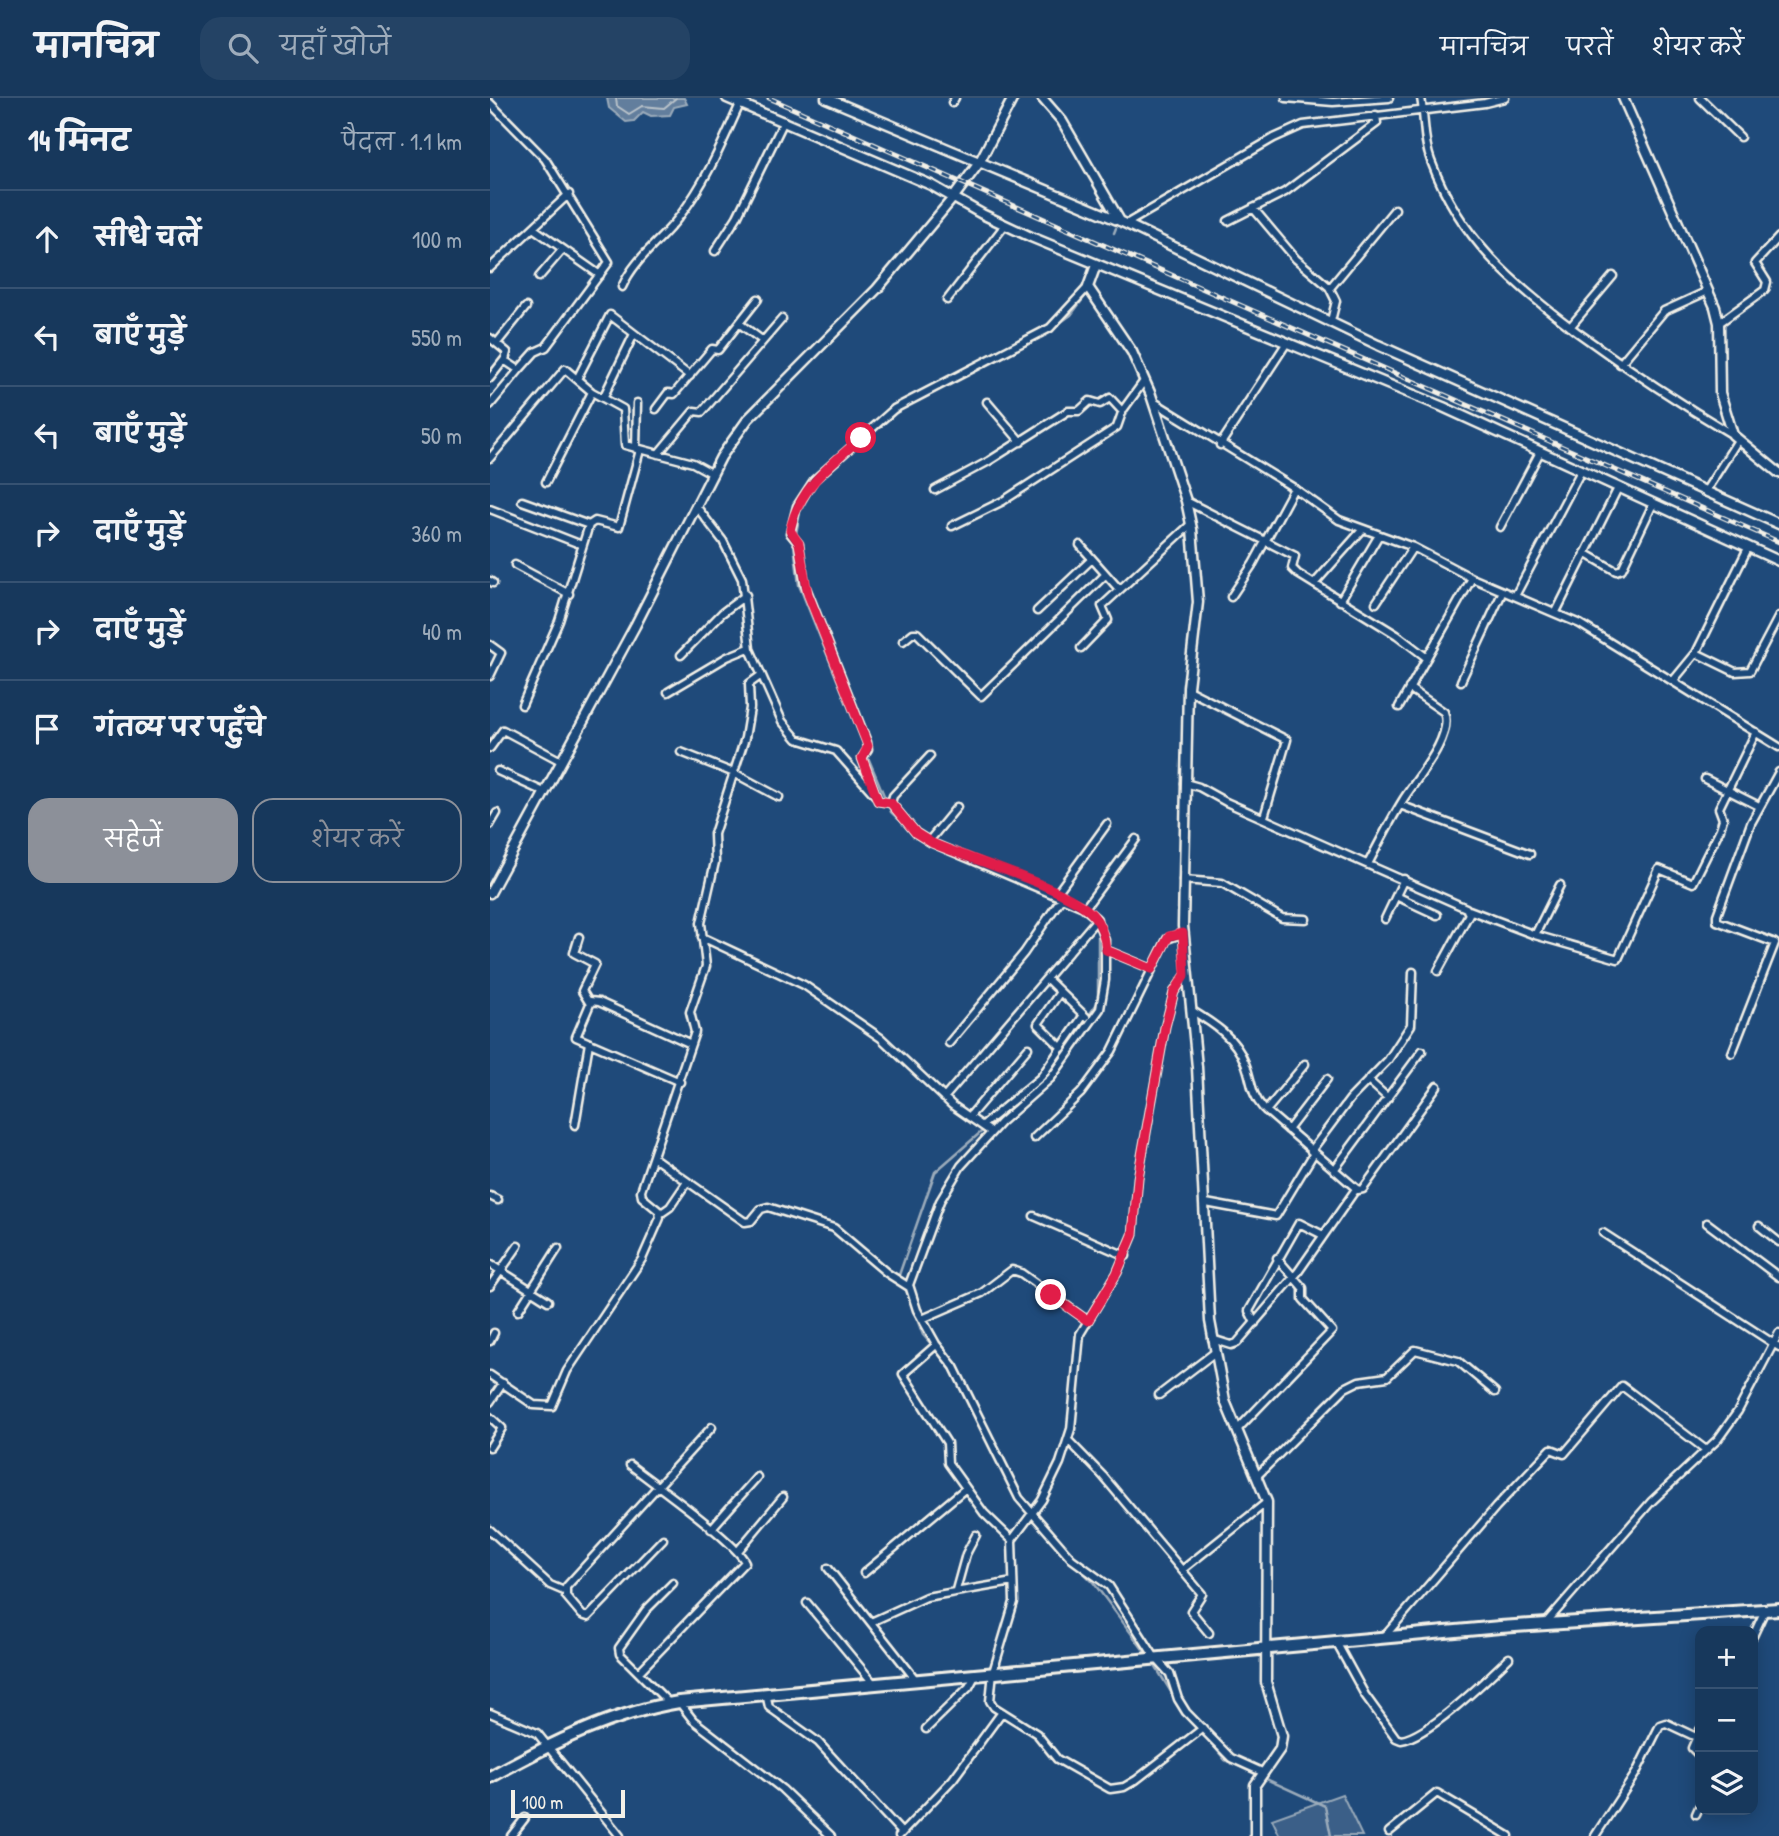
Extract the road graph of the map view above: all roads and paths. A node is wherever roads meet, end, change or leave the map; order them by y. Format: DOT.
graph roads {
  1 [pos="727,98"];
  2 [pos="826,98"];
  3 [pos="1013,98"];
  4 [pos="1042,98"];
  5 [pos="1286,98"];
  6 [pos="1389,98"];
  7 [pos="1420,98"];
  8 [pos="1505,98"];
  9 [pos="1623,98"];
  10 [pos="1700,98"];
  11 [pos="490,103"];
  12 [pos="740,104"];
  13 [pos="1423,110"];
  14 [pos="1376,115"];
  15 [pos="785,121"];
  16 [pos="1740,137"];
  17 [pos="979,163"];
  18 [pos="569,194"];
  19 [pos="953,198"];
  20 [pos="1253,208"];
  21 [pos="1395,209"];
  22 [pos="1228,221"];
  23 [pos="1124,223"];
  24 [pos="1005,225"];
  25 [pos="533,228"];
  26 [pos="1779,237"];
  27 [pos="563,249"];
  28 [pos="715,251"];
  29 [pos="1096,265"];
  30 [pos="490,268"];
  31 [pos="600,275"];
  32 [pos="1613,276"];
  33 [pos="539,277"];
  34 [pos="622,287"];
  35 [pos="1088,287"];
  36 [pos="1330,288"];
  37 [pos="1708,291"];
  38 [pos="758,299"];
  39 [pos="947,300"];
  40 [pos="526,307"];
  41 [pos="782,319"];
  42 [pos="1331,321"];
  43 [pos="1719,323"];
  44 [pos="740,324"];
  45 [pos="1570,327"];
  46 [pos="634,334"];
  47 [pos="490,338"];
  48 [pos="764,341"];
  49 [pos="497,343"];
  50 [pos="1286,344"];
  51 [pos="505,360"];
  52 [pos="1620,364"];
  53 [pos="519,370"];
  54 [pos="691,376"];
  55 [pos="490,377"];
  56 [pos="577,379"];
  57 [pos="1144,381"];
  58 [pos="593,392"];
  59 [pos="603,398"];
  60 [pos="1152,401"];
  61 [pos="987,402"];
  62 [pos="637,403"];
  63 [pos="490,405"];
  64 [pos="656,409"];
  65 [pos="1122,411"];
  66 [pos="1735,438"];
  67 [pos="1021,442"];
  68 [pos="1220,445"];
  69 [pos="638,449"];
  70 [pos="1540,452"];
  71 [pos="658,454"];
  72 [pos="490,458"];
  73 [pos="1581,471"];
  74 [pos="1779,473"];
  75 [pos="713,474"];
  76 [pos="546,482"];
  77 [pos="1294,488"];
  78 [pos="1618,488"];
  79 [pos="935,490"];
  80 [pos="1705,492"];
  81 [pos="1186,500"];
  82 [pos="522,501"];
  83 [pos="1653,504"];
  84 [pos="696,506"];
  85 [pos="490,509"];
  86 [pos="1191,524"];
  87 [pos="1779,524"];
  88 [pos="589,525"];
  89 [pos="952,526"];
  90 [pos="1500,527"];
  91 [pos="1363,529"];
  92 [pos="1379,534"];
  93 [pos="1265,541"];
  94 [pos="582,545"];
  95 [pos="1080,545"];
  96 [pos="1413,547"];
  97 [pos="1748,548"];
  98 [pos="1585,553"];
  99 [pos="1092,559"];
  100 [pos="1779,561"];
  101 [pos="515,565"];
  102 [pos="1105,575"];
  103 [pos="1472,578"];
  104 [pos="1314,584"];
  105 [pos="1119,589"];
  106 [pos="1503,591"];
  107 [pos="569,594"];
  108 [pos="746,595"];
  109 [pos="1515,596"];
  110 [pos="1231,597"];
  111 [pos="1340,601"];
  112 [pos="1376,603"];
  113 [pos="1037,611"];
  114 [pos="1556,612"];
  115 [pos="1779,617"];
  116 [pos="903,641"];
  117 [pos="490,645"];
  118 [pos="749,648"];
  119 [pos="1081,648"];
  120 [pos="1696,653"];
  121 [pos="681,655"];
  122 [pos="1427,657"];
  123 [pos="490,676"];
  124 [pos="760,676"];
  125 [pos="1461,681"];
  126 [pos="1673,681"];
  127 [pos="1409,688"];
  128 [pos="1188,690"];
  129 [pos="668,692"];
  130 [pos="522,705"];
  131 [pos="1399,707"];
  132 [pos="1756,732"];
  133 [pos="1779,747"];
  134 [pos="490,748"];
  135 [pos="681,752"];
  136 [pos="930,756"];
  137 [pos="561,761"];
  138 [pos="498,771"];
  139 [pos="1779,772"];
  140 [pos="734,773"];
  141 [pos="1705,779"];
  142 [pos="1185,783"];
  143 [pos="1728,791"];
  144 [pos="544,792"];
  145 [pos="876,796"];
  146 [pos="779,797"];
  147 [pos="888,803"];
  148 [pos="1400,806"];
  149 [pos="1759,806"];
  150 [pos="957,807"];
  151 [pos="497,813"];
  152 [pos="1264,817"];
  153 [pos="1107,824"];
  154 [pos="490,825"];
  155 [pos="1136,839"];
  156 [pos="929,841"];
  157 [pos="1530,854"];
  158 [pos="1368,864"];
  159 [pos="1404,879"];
  160 [pos="1183,880"];
  161 [pos="1560,886"];
  162 [pos="490,893"];
  163 [pos="1396,896"];
  164 [pos="1060,897"];
  165 [pos="1085,908"];
  166 [pos="1469,910"];
  167 [pos="1437,915"];
  168 [pos="1306,919"];
  169 [pos="1385,919"];
  170 [pos="1095,921"];
  171 [pos="1183,933"];
  172 [pos="1535,935"];
  173 [pos="579,937"];
  174 [pos="702,937"];
  175 [pos="1106,950"];
  176 [pos="1152,969"];
  177 [pos="1438,971"];
  178 [pos="1413,972"];
  179 [pos="1185,975"];
  180 [pos="1047,979"];
  181 [pos="1060,992"];
  182 [pos="590,1002"];
  183 [pos="1191,1010"];
  184 [pos="1088,1019"];
  185 [pos="949,1043"];
  186 [pos="589,1044"];
  187 [pos="691,1044"];
  188 [pos="1028,1048"];
  189 [pos="1062,1048"];
  190 [pos="1422,1051"];
  191 [pos="1732,1053"];
  192 [pos="1305,1064"];
  193 [pos="1327,1080"];
  194 [pos="1368,1080"];
  195 [pos="680,1082"];
  196 [pos="1437,1086"];
  197 [pos="944,1098"];
  198 [pos="1388,1098"];
  199 [pos="1266,1111"];
  200 [pos="969,1116"];
  201 [pos="575,1125"];
  202 [pos="987,1129"];
  203 [pos="1288,1130"];
  204 [pos="1034,1138"];
  205 [pos="1313,1152"];
  206 [pos="654,1158"];
  207 [pos="1335,1170"];
  208 [pos="687,1182"];
  209 [pos="1356,1189"];
  210 [pos="490,1196"];
  211 [pos="498,1200"];
  212 [pos="1206,1203"];
  213 [pos="660,1214"];
  214 [pos="1034,1216"];
  215 [pos="1707,1223"];
  216 [pos="1759,1226"];
  217 [pos="1603,1233"];
  218 [pos="1323,1235"];
  219 [pos="1779,1242"];
  220 [pos="518,1246"];
  221 [pos="558,1248"];
  222 [pos="1126,1256"];
  223 [pos="1278,1258"];
  224 [pos="490,1264"];
  225 [pos="501,1271"];
  226 [pos="1295,1276"];
  227 [pos="1779,1277"];
  228 [pos="906,1285"];
  229 [pos="490,1286"];
  230 [pos="531,1290"];
  231 [pos="548,1301"];
  232 [pos="519,1311"];
  233 [pos="922,1319"];
  234 [pos="1088,1321"];
  235 [pos="1255,1323"];
  236 [pos="495,1333"];
  237 [pos="1779,1333"];
  238 [pos="1212,1339"];
  239 [pos="490,1341"];
  240 [pos="1776,1346"];
  241 [pos="934,1347"];
  242 [pos="1214,1353"];
  243 [pos="490,1375"];
  244 [pos="503,1383"];
  245 [pos="1495,1392"];
  246 [pos="1159,1395"];
  247 [pos="490,1402"];
  248 [pos="490,1417"];
  249 [pos="712,1427"];
  250 [pos="1237,1430"];
  251 [pos="1069,1441"];
  252 [pos="490,1447"];
  253 [pos="1706,1450"];
  254 [pos="630,1465"];
  255 [pos="1258,1475"];
  256 [pos="757,1477"];
  257 [pos="658,1486"];
  258 [pos="966,1488"];
  259 [pos="783,1497"];
  260 [pos="1267,1502"];
  261 [pos="1031,1514"];
  262 [pos="711,1529"];
  263 [pos="490,1530"];
  264 [pos="976,1535"];
  265 [pos="663,1539"];
  266 [pos="1012,1540"];
  267 [pos="738,1552"];
  268 [pos="828,1568"];
  269 [pos="1182,1570"];
  270 [pos="864,1573"];
  271 [pos="1013,1582"];
  272 [pos="673,1583"];
  273 [pos="956,1590"];
  274 [pos="564,1591"];
  275 [pos="807,1603"];
  276 [pos="1779,1609"];
  277 [pos="1765,1610"];
  278 [pos="871,1622"];
  279 [pos="1544,1624"];
  280 [pos="1758,1626"];
  281 [pos="1209,1633"];
  282 [pos="1384,1637"];
  283 [pos="1336,1642"];
  284 [pos="1265,1648"];
  285 [pos="1149,1657"];
  286 [pos="1510,1658"];
  287 [pos="639,1672"];
  288 [pos="993,1672"];
  289 [pos="975,1674"];
  290 [pos="916,1680"];
  291 [pos="874,1684"];
  292 [pos="766,1693"];
  293 [pos="674,1702"];
  294 [pos="1002,1712"];
  295 [pos="490,1713"];
  296 [pos="926,1728"];
  297 [pos="1201,1730"];
  298 [pos="1695,1737"];
  299 [pos="548,1745"];
  300 [pos="1262,1773"];
  301 [pos="490,1777"];
  302 [pos="525,1818"];
  303 [pos="1389,1832"];
  304 [pos="901,1834"];
  305 [pos="511,1836"];
  306 [pos="620,1836"];
  307 [pos="831,1836"];
  308 [pos="1255,1836"];
  309 [pos="1509,1836"];
  310 [pos="1595,1836"];
  1 -- 12 [label="street"];
  2 -- 17 [label="street"];
  3 -- 17 [label="street"];
  4 -- 23 [label="street"];
  5 -- 6 [label="street"];
  7 -- 13 [label="street"];
  8 -- 13 [label="street"];
  9 -- 37 [label="street"];
  10 -- 16 [label="street"];
  11 -- 18 [label="street"];
  12 -- 15 [label="street"];
  12 -- 34 [label="street"];
  13 -- 14 [label="street"];
  13 -- 45 [label="street"];
  14 -- 20 [label="street"];
  14 -- 23 [label="street"];
  15 -- 19 [label="street"];
  15 -- 28 [label="street"];
  17 -- 19 [label="street"];
  17 -- 23 [label="street"];
  18 -- 25 [label="street"];
  18 -- 31 [label="street"];
  19 -- 24 [label="street"];
  19 -- 75 [label="street"];
  20 -- 22 [label="street"];
  20 -- 36 [label="street"];
  21 -- 36 [label="street"];
  23 -- 42 [label="street"];
  24 -- 29 [label="street"];
  24 -- 39 [label="street"];
  25 -- 27 [label="street"];
  25 -- 30 [label="street"];
  26 -- 43 [label="street"];
  27 -- 31 [label="street"];
  27 -- 33 [label="street"];
  29 -- 35 [label="street"];
  29 -- 50 [label="street"];
  31 -- 53 [label="street"];
  32 -- 45 [label="street"];
  35 -- 57 [label="street"];
  35 -- 145 [label="street"];
  36 -- 42 [label="street"];
  37 -- 43 [label="street"];
  37 -- 52 [label="street"];
  38 -- 44 [label="street"];
  40 -- 49 [label="street"];
  41 -- 48 [label="street"];
  42 -- 80 [label="street"];
  43 -- 66 [label="street"];
  44 -- 48 [label="street"];
  44 -- 54 [label="street"];
  45 -- 52 [label="street"];
  46 -- 54 [label="street"];
  46 -- 56 [label="street"];
  46 -- 59 [label="street"];
  47 -- 49 [label="street"];
  48 -- 71 [label="street"];
  49 -- 51 [label="street"];
  50 -- 68 [label="street"];
  50 -- 70 [label="street"];
  51 -- 53 [label="street"];
  51 -- 55 [label="street"];
  52 -- 66 [label="street"];
  53 -- 63 [label="street"];
  54 -- 64 [label="street"];
  56 -- 58 [label="street"];
  56 -- 72 [label="street"];
  57 -- 60 [label="street"];
  57 -- 65 [label="street"];
  58 -- 59 [label="street"];
  58 -- 76 [label="street"];
  59 -- 69 [label="street"];
  60 -- 68 [label="street"];
  60 -- 81 [label="street"];
  61 -- 67 [label="street"];
  62 -- 69 [label="street"];
  65 -- 67 [label="street"];
  65 -- 89 [label="street"];
  66 -- 74 [label="street"];
  66 -- 80 [label="street"];
  67 -- 79 [label="street"];
  68 -- 77 [label="street"];
  69 -- 71 [label="street"];
  69 -- 88 [label="street"];
  70 -- 73 [label="street"];
  70 -- 90 [label="street"];
  71 -- 75 [label="street"];
  73 -- 78 [label="street"];
  73 -- 109 [label="street"];
  75 -- 84 [label="street"];
  77 -- 91 [label="street"];
  77 -- 93 [label="street"];
  78 -- 83 [label="street"];
  78 -- 98 [label="street"];
  80 -- 87 [label="street"];
  81 -- 86 [label="street"];
  81 -- 93 [label="street"];
  82 -- 88 [label="street"];
  83 -- 97 [label="street"];
  83 -- 98 [label="street"];
  84 -- 108 [label="street"];
  84 -- 137 [label="street"];
  85 -- 94 [label="street"];
  86 -- 105 [label="street"];
  86 -- 128 [label="street"];
  88 -- 94 [label="street"];
  91 -- 92 [label="street"];
  91 -- 104 [label="street"];
  92 -- 96 [label="street"];
  92 -- 111 [label="street"];
  93 -- 104 [label="street"];
  93 -- 110 [label="street"];
  94 -- 107 [label="street"];
  95 -- 99 [label="street"];
  96 -- 103 [label="street"];
  96 -- 112 [label="street"];
  97 -- 100 [label="street"];
  97 -- 120 [label="street"];
  98 -- 114 [label="street"];
  99 -- 102 [label="street"];
  99 -- 113 [label="street"];
  101 -- 107 [label="street"];
  102 -- 105 [label="street"];
  102 -- 116 [label="street"];
  103 -- 106 [label="street"];
  103 -- 122 [label="street"];
  104 -- 111 [label="street"];
  105 -- 119 [label="street"];
  106 -- 109 [label="street"];
  106 -- 125 [label="street"];
  107 -- 130 [label="street"];
  108 -- 118 [label="street"];
  108 -- 121 [label="street"];
  109 -- 114 [label="street"];
  111 -- 122 [label="street"];
  114 -- 126 [label="street"];
  115 -- 120 [label="street"];
  117 -- 123 [label="street"];
  118 -- 124 [label="street"];
  118 -- 129 [label="street"];
  120 -- 126 [label="street"];
  122 -- 127 [label="street"];
  124 -- 140 [label="street"];
  124 -- 145 [label="street"];
  126 -- 132 [label="street"];
  127 -- 131 [label="street"];
  127 -- 148 [label="street"];
  128 -- 142 [label="street"];
  128 -- 152 [label="street"];
  132 -- 133 [label="street"];
  132 -- 143 [label="street"];
  134 -- 137 [label="street"];
  135 -- 140 [label="street"];
  136 -- 147 [label="street"];
  137 -- 144 [label="street"];
  138 -- 144 [label="street"];
  139 -- 149 [label="street"];
  140 -- 146 [label="street"];
  140 -- 174 [label="street"];
  141 -- 143 [label="street"];
  142 -- 152 [label="street"];
  142 -- 160 [label="street"];
  143 -- 149 [label="street"];
  143 -- 172 [label="street"];
  144 -- 162 [label="street"];
  145 -- 147 [label="street"];
  147 -- 156 [label="street"];
  148 -- 157 [label="street"];
  148 -- 158 [label="street"];
  149 -- 191 [label="street"];
  150 -- 156 [label="street"];
  151 -- 154 [label="street"];
  152 -- 158 [label="street"];
  153 -- 164 [label="street"];
  155 -- 165 [label="street"];
  156 -- 164 [label="street"];
  158 -- 159 [label="street"];
  159 -- 163 [label="street"];
  159 -- 166 [label="street"];
  160 -- 168 [label="street"];
  160 -- 171 [label="street"];
  161 -- 172 [label="street"];
  163 -- 167 [label="street"];
  163 -- 169 [label="street"];
  164 -- 165 [label="street"];
  164 -- 185 [label="street"];
  165 -- 170 [label="street"];
  166 -- 172 [label="street"];
  166 -- 177 [label="street"];
  170 -- 175 [label="street"];
  170 -- 180 [label="street"];
  171 -- 176 [label="street"];
  171 -- 179 [label="street"];
  173 -- 182 [label="street"];
  174 -- 187 [label="street"];
  174 -- 197 [label="street"];
  175 -- 176 [label="street"];
  175 -- 184 [label="street"];
  176 -- 204 [label="street"];
  178 -- 194 [label="street"];
  179 -- 183 [label="street"];
  179 -- 222 [label="street"];
  180 -- 181 [label="street"];
  180 -- 197 [label="street"];
  181 -- 184 [label="street"];
  181 -- 189 [label="street"];
  182 -- 186 [label="street"];
  182 -- 187 [label="street"];
  183 -- 199 [label="street"];
  183 -- 212 [label="street"];
  184 -- 189 [label="street"];
  184 -- 202 [label="street"];
  186 -- 195 [label="street"];
  186 -- 201 [label="street"];
  187 -- 195 [label="street"];
  188 -- 200 [label="street"];
  189 -- 202 [label="street"];
  190 -- 198 [label="street"];
  192 -- 199 [label="street"];
  193 -- 203 [label="street"];
  194 -- 198 [label="street"];
  194 -- 205 [label="street"];
  195 -- 206 [label="street"];
  196 -- 209 [label="street"];
  197 -- 200 [label="street"];
  198 -- 207 [label="street"];
  199 -- 203 [label="street"];
  200 -- 202 [label="street"];
  202 -- 228 [label="street"];
  203 -- 205 [label="street"];
  205 -- 207 [label="street"];
  205 -- 212 [label="street"];
  206 -- 208 [label="street"];
  206 -- 213 [label="street"];
  207 -- 209 [label="street"];
  208 -- 213 [label="street"];
  208 -- 228 [label="street"];
  209 -- 218 [label="street"];
  210 -- 211 [label="street"];
  212 -- 238 [label="street"];
  213 -- 244 [label="street"];
  214 -- 222 [label="street"];
  215 -- 227 [label="street"];
  216 -- 219 [label="street"];
  217 -- 240 [label="street"];
  218 -- 223 [label="street"];
  218 -- 226 [label="street"];
  220 -- 225 [label="street"];
  221 -- 230 [label="street"];
  222 -- 234 [label="street"];
  223 -- 226 [label="street"];
  223 -- 235 [label="street"];
  224 -- 225 [label="street"];
  225 -- 229 [label="street"];
  225 -- 230 [label="street"];
  226 -- 235 [label="street"];
  226 -- 250 [label="street"];
  228 -- 233 [label="street"];
  230 -- 231 [label="street"];
  230 -- 232 [label="street"];
  233 -- 234 [label="street"];
  233 -- 241 [label="street"];
  234 -- 251 [label="street"];
  235 -- 238 [label="street"];
  236 -- 239 [label="street"];
  237 -- 240 [label="street"];
  238 -- 242 [label="street"];
  240 -- 253 [label="street"];
  241 -- 258 [label="street"];
  241 -- 261 [label="street"];
  242 -- 246 [label="street"];
  242 -- 250 [label="street"];
  243 -- 244 [label="street"];
  244 -- 247 [label="street"];
  245 -- 255 [label="street"];
  248 -- 252 [label="street"];
  249 -- 257 [label="street"];
  250 -- 255 [label="street"];
  251 -- 261 [label="street"];
  251 -- 269 [label="street"];
  253 -- 279 [label="street"];
  253 -- 282 [label="street"];
  254 -- 257 [label="street"];
  255 -- 260 [label="street"];
  256 -- 262 [label="street"];
  257 -- 262 [label="street"];
  257 -- 274 [label="street"];
  258 -- 266 [label="street"];
  258 -- 270 [label="street"];
  259 -- 267 [label="street"];
  260 -- 269 [label="street"];
  260 -- 284 [label="street"];
  261 -- 266 [label="street"];
  261 -- 285 [label="street"];
  262 -- 267 [label="street"];
  263 -- 274 [label="street"];
  264 -- 273 [label="street"];
  265 -- 274 [label="street"];
  266 -- 271 [label="street"];
  267 -- 287 [label="street"];
  268 -- 278 [label="street"];
  269 -- 281 [label="street"];
  271 -- 273 [label="street"];
  271 -- 288 [label="street"];
  272 -- 287 [label="street"];
  273 -- 278 [label="street"];
  275 -- 291 [label="street"];
  276 -- 277 [label="main road"];
  277 -- 279 [label="main road"];
  277 -- 280 [label="street"];
  278 -- 290 [label="street"];
  279 -- 282 [label="main road"];
  282 -- 283 [label="main road"];
  283 -- 284 [label="main road"];
  283 -- 286 [label="street"];
  284 -- 285 [label="main road"];
  284 -- 300 [label="street"];
  285 -- 288 [label="main road"];
  285 -- 297 [label="street"];
  287 -- 293 [label="street"];
  288 -- 289 [label="main road"];
  288 -- 294 [label="street"];
  289 -- 290 [label="main road"];
  289 -- 296 [label="street"];
  290 -- 291 [label="main road"];
  291 -- 292 [label="main road"];
  292 -- 293 [label="main road"];
  292 -- 304 [label="street"];
  293 -- 299 [label="main road"];
  293 -- 307 [label="street"];
  294 -- 297 [label="street"];
  294 -- 304 [label="street"];
  295 -- 299 [label="street"];
  297 -- 300 [label="street"];
  298 -- 310 [label="street"];
  299 -- 301 [label="main road"];
  299 -- 306 [label="street"];
  300 -- 308 [label="street"];
  302 -- 305 [label="street"];
  303 -- 309 [label="street"];
}
